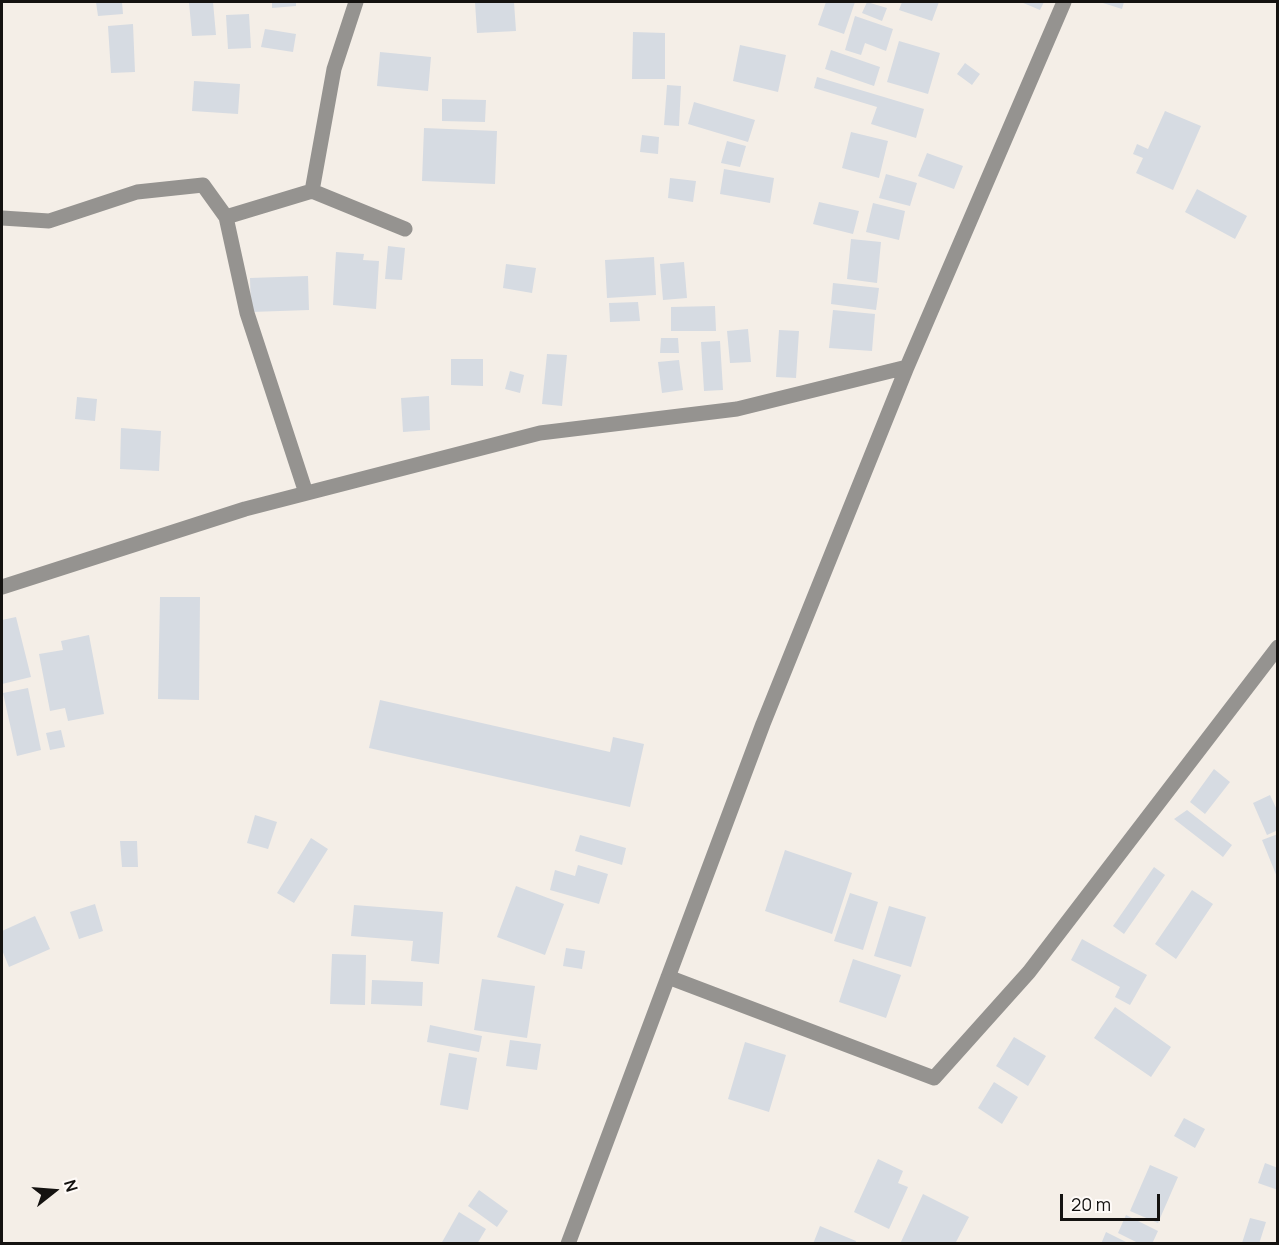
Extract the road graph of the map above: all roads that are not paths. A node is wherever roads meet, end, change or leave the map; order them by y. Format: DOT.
graph roads {
  1 [pos="357,2"];
  2 [pos="1064,2"];
  3 [pos="312,191"];
  4 [pos="226,217"];
  5 [pos="2,218"];
  6 [pos="405,229"];
  7 [pos="907,367"];
  8 [pos="306,493"];
  9 [pos="2,587"];
  10 [pos="1278,647"];
  11 [pos="668,977"];
  12 [pos="568,1244"];
  1 -- 3 [label="street"];
  2 -- 7 [label="street"];
  3 -- 4 [label="street"];
  3 -- 6 [label="street"];
  4 -- 5 [label="street"];
  4 -- 8 [label="street"];
  7 -- 8 [label="street"];
  7 -- 11 [label="street"];
  8 -- 9 [label="street"];
  10 -- 11 [label="street"];
  11 -- 12 [label="street"];
}
